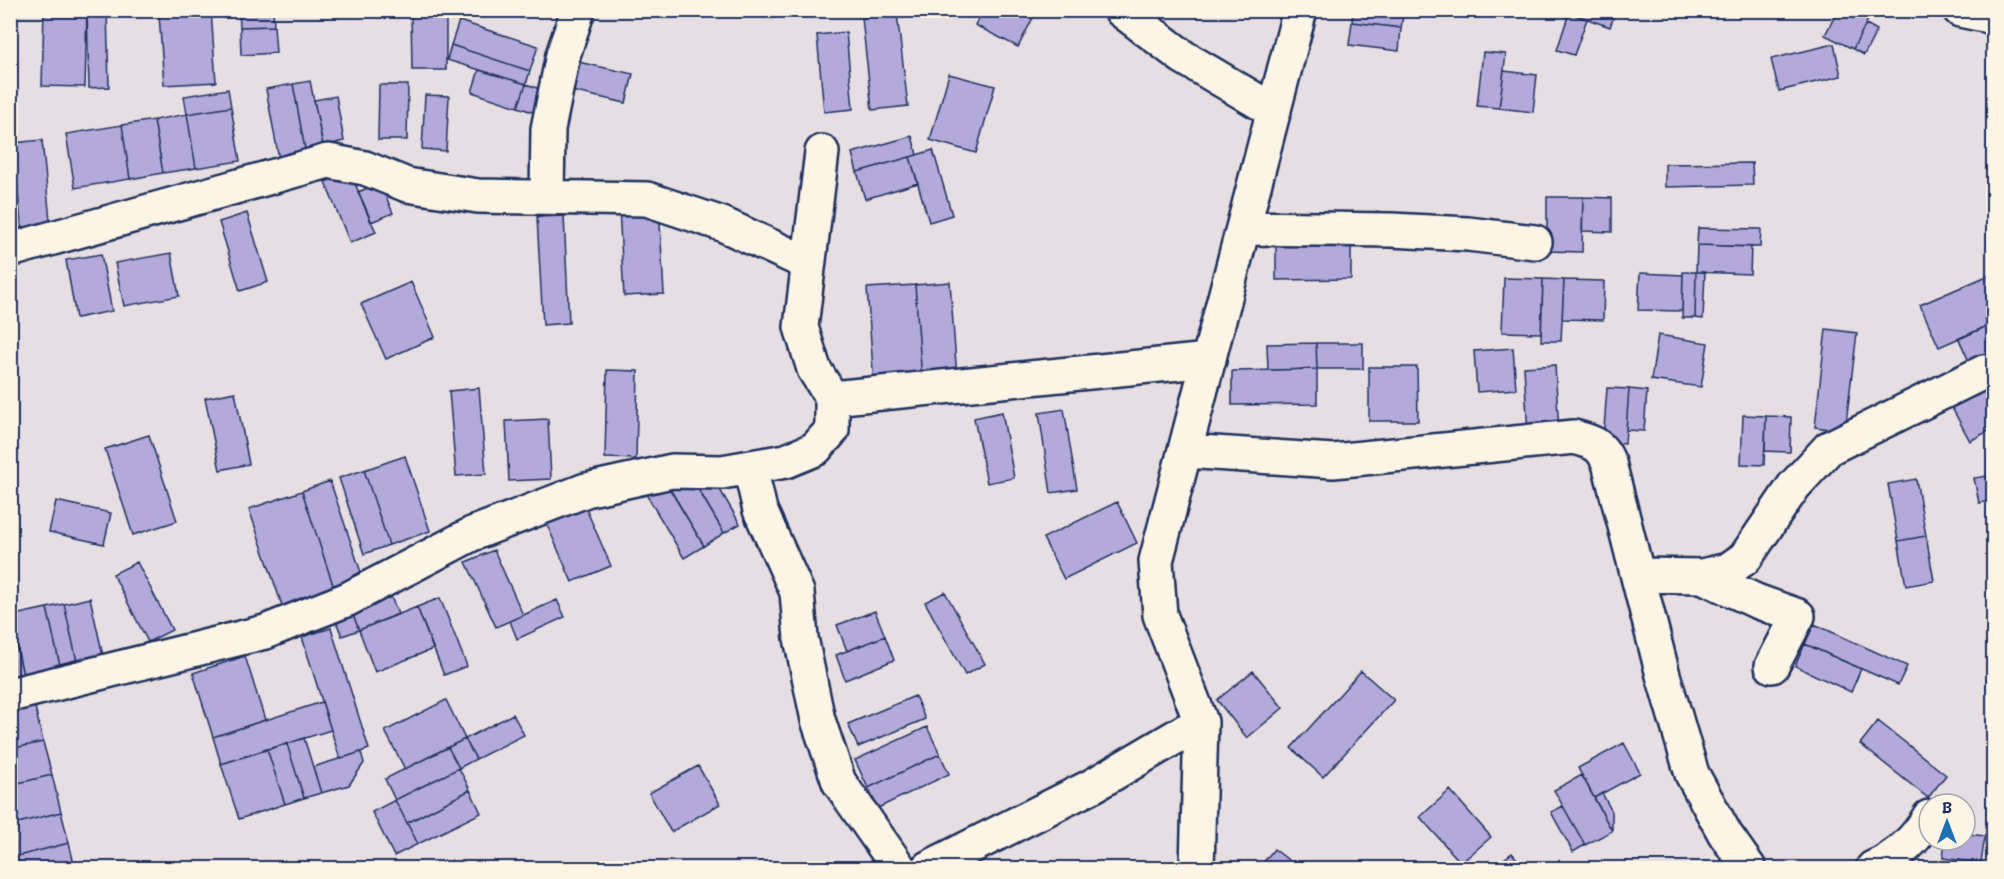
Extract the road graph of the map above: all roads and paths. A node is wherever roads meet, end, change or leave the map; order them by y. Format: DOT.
graph roads {
  1 [pos="578,10"];
  2 [pos="1121,10"];
  3 [pos="1300,10"];
  4 [pos="1960,10"];
  5 [pos="1994,17"];
  6 [pos="1274,111"];
  7 [pos="822,152"];
  8 [pos="547,197"];
  9 [pos="1243,228"];
  10 [pos="1535,242"];
  11 [pos="10,250"];
  12 [pos="807,263"];
  13 [pos="1209,360"];
  14 [pos="1994,371"];
  15 [pos="832,398"];
  16 [pos="1185,451"];
  17 [pos="750,467"];
  18 [pos="1639,575"];
  19 [pos="1702,576"];
  20 [pos="1772,666"];
  21 [pos="10,695"];
  22 [pos="1201,722"];
  23 [pos="1917,836"];
  24 [pos="899,868"];
  25 [pos="928,868"];
  26 [pos="1197,868"];
  27 [pos="1749,868"];
  28 [pos="1873,868"];
  1 -- 8 [label="street"];
  2 -- 6 [label="street"];
  3 -- 6 [label="street"];
  4 -- 5 [label="street"];
  6 -- 9 [label="street"];
  7 -- 12 [label="street"];
  8 -- 11 [label="street"];
  8 -- 12 [label="street"];
  9 -- 10 [label="street"];
  9 -- 13 [label="street"];
  12 -- 15 [label="street"];
  13 -- 15 [label="street"];
  13 -- 16 [label="street"];
  14 -- 19 [label="street"];
  15 -- 17 [label="street"];
  16 -- 18 [label="street"];
  16 -- 22 [label="street"];
  17 -- 21 [label="street"];
  17 -- 24 [label="street"];
  18 -- 19 [label="street"];
  18 -- 27 [label="street"];
  19 -- 20 [label="street"];
  22 -- 25 [label="street"];
  22 -- 26 [label="street"];
  23 -- 28 [label="street"];
}
